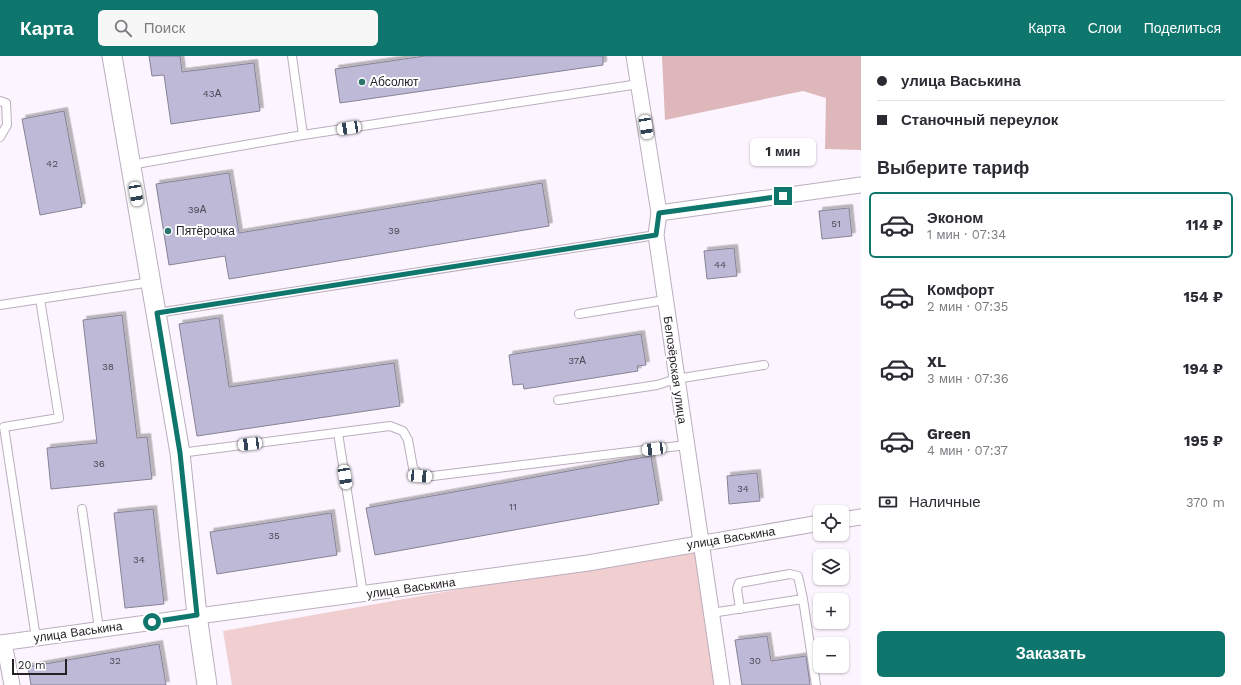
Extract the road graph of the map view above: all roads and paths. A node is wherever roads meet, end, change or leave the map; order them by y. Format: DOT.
graph roads {
  1 [pos="112,56"];
  2 [pos="292,56"];
  3 [pos="634,56"];
  4 [pos="639,84"];
  5 [pos="0,101"];
  6 [pos="303,135"];
  7 [pos="0,137"];
  8 [pos="130,165"];
  9 [pos="861,185"];
  10 [pos="659,213"];
  11 [pos="656,235"];
  12 [pos="152,282"];
  13 [pos="40,299"];
  14 [pos="665,300"];
  15 [pos="0,305"];
  16 [pos="157,313"];
  17 [pos="579,314"];
  18 [pos="764,365"];
  19 [pos="676,379"];
  20 [pos="558,400"];
  21 [pos="338,433"];
  22 [pos="686,445"];
  23 [pos="180,453"];
  24 [pos="82,509"];
  25 [pos="861,516"];
  26 [pos="849,519"];
  27 [pos="813,524"];
  28 [pos="701,543"];
  29 [pos="363,594"];
  30 [pos="803,599"];
  31 [pos="740,608"];
  32 [pos="712,613"];
  33 [pos="197,615"];
  34 [pos="99,629"];
  35 [pos="36,638"];
  36 [pos="2,643"];
  37 [pos="12,685"];
  38 [pos="207,685"];
  39 [pos="722,685"];
  40 [pos="816,685"];
  1 -- 8 [label="street"];
  2 -- 6 [label="lane"];
  3 -- 4 [label="street, Белозёрская улица"];
  4 -- 6 [label="lane"];
  4 -- 10 [label="street, Белозёрская улица"];
  5 -- 7 [label="lane"];
  6 -- 8 [label="lane"];
  8 -- 12 [label="street"];
  9 -- 10 [label="street"];
  10 -- 11 [label="street, Белозёрская улица"];
  11 -- 14 [label="street, Белозёрская улица"];
  11 -- 16 [label="lane"];
  12 -- 13 [label="lane"];
  12 -- 16 [label="street"];
  13 -- 15 [label="lane"];
  13 -- 35 [label="lane"];
  14 -- 17 [label="lane"];
  14 -- 19 [label="street, Белозёрская улица"];
  16 -- 23 [label="street"];
  18 -- 19 [label="lane"];
  19 -- 20 [label="lane"];
  19 -- 22 [label="street, Белозёрская улица"];
  21 -- 22 [label="lane"];
  21 -- 23 [label="lane"];
  21 -- 29 [label="lane"];
  22 -- 28 [label="street, Белозёрская улица"];
  23 -- 33 [label="street"];
  24 -- 34 [label="lane"];
  25 -- 26 [label="street"];
  27 -- 28 [label="street, улица Васькина"];
  28 -- 29 [label="street, улица Васькина"];
  28 -- 32 [label="street, Белозёрская улица"];
  29 -- 33 [label="street, улица Васькина"];
  30 -- 31 [label="lane"];
  30 -- 31 [label="lane"];
  30 -- 40 [label="lane"];
  31 -- 32 [label="lane"];
  32 -- 39 [label="street, Белозёрская улица"];
  33 -- 34 [label="street, улица Васькина"];
  33 -- 38 [label="street"];
  34 -- 35 [label="street, улица Васькина"];
  35 -- 36 [label="street, улица Васькина"];
  36 -- 37 [label="street"];
}
